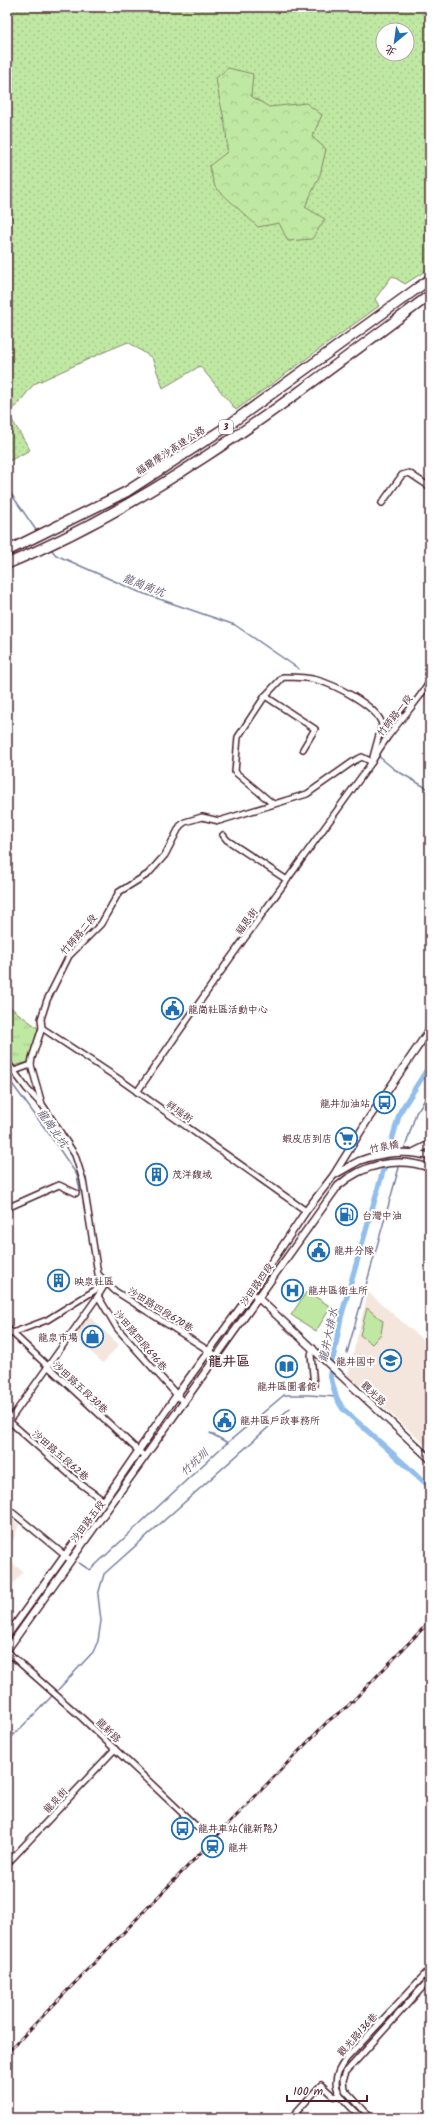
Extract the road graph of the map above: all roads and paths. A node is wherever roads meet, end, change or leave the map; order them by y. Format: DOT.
graph roads {
  1 [pos="430,279"];
  2 [pos="430,295"];
  3 [pos="430,488"];
  4 [pos="382,503"];
  5 [pos="7,551"];
  6 [pos="7,564"];
  7 [pos="430,680"];
  8 [pos="265,696"];
  9 [pos="303,749"];
  10 [pos="372,762"];
  11 [pos="273,804"];
  12 [pos="224,835"];
  13 [pos="287,880"];
  14 [pos="42,1028"];
  15 [pos="430,1029"];
  16 [pos="7,1062"];
  17 [pos="31,1065"];
  18 [pos="14,1071"];
  19 [pos="137,1092"];
  20 [pos="42,1104"];
  21 [pos="430,1144"];
  22 [pos="412,1153"];
  23 [pos="429,1156"];
  24 [pos="414,1163"];
  25 [pos="430,1168"];
  26 [pos="333,1176"];
  27 [pos="338,1186"];
  28 [pos="76,1193"];
  29 [pos="7,1208"];
  30 [pos="306,1211"];
  31 [pos="106,1283"];
  32 [pos="251,1293"];
  33 [pos="98,1296"];
  34 [pos="259,1298"];
  35 [pos="7,1328"];
  36 [pos="10,1334"];
  37 [pos="314,1348"];
  38 [pos="209,1350"];
  39 [pos="217,1356"];
  40 [pos="47,1367"];
  41 [pos="195,1370"];
  42 [pos="203,1375"];
  43 [pos="314,1385"];
  44 [pos="176,1396"];
  45 [pos="184,1404"];
  46 [pos="8,1422"];
  47 [pos="138,1451"];
  48 [pos="145,1457"];
  49 [pos="430,1459"];
  50 [pos="104,1501"];
  51 [pos="7,1508"];
  52 [pos="64,1555"];
  53 [pos="71,1560"];
  54 [pos="7,1636"];
  55 [pos="7,1650"];
  56 [pos="115,1749"];
  57 [pos="197,1826"];
  58 [pos="7,1864"];
  59 [pos="430,1969"];
  60 [pos="430,1979"];
  61 [pos="340,2097"];
  62 [pos="291,2118"];
  63 [pos="362,2118"];
  64 [pos="371,2118"];
  1 -- 5 [label="highway, 福爾摩沙高速公路 / 3"];
  2 -- 6 [label="highway, 3"];
  3 -- 4 [label="street"];
  7 -- 10 [label="street, 竹師路一段"];
  8 -- 9 [label="street"];
  8 -- 10 [label="street"];
  8 -- 11 [label="street"];
  10 -- 11 [label="street, 竹師路二段"];
  10 -- 13 [label="street, 福恩街"];
  11 -- 14 [label="street, 竹師路二段"];
  12 -- 13 [label="street"];
  13 -- 19 [label="street, 福恩街"];
  14 -- 17 [label="street, 竹師路二段"];
  14 -- 19 [label="street, 祥瑞街"];
  15 -- 26 [label="street, 沙田路四段"];
  16 -- 18 [label="street"];
  17 -- 18 [label="street"];
  17 -- 20 [label="street"];
  18 -- 20 [label="street"];
  19 -- 30 [label="street, 祥瑞街"];
  20 -- 31 [label="street, 沙田路四段670巷"];
  21 -- 22 [label="street"];
  22 -- 23 [label="street"];
  22 -- 26 [label="street, 竹泉橋"];
  23 -- 24 [label="street"];
  24 -- 25 [label="street"];
  24 -- 27 [label="street, 竹泉橋"];
  26 -- 27 [label="street"];
  26 -- 30 [label="street, 沙田路四段"];
  27 -- 34 [label="street, 沙田路四段"];
  28 -- 29 [label="street"];
  30 -- 32 [label="street, 沙田路四段"];
  31 -- 33 [label="street"];
  31 -- 36 [label="street"];
  31 -- 38 [label="street, 沙田路四段670巷"];
  32 -- 34 [label="street, 觀光路"];
  32 -- 38 [label="street, 沙田路四段"];
  33 -- 40 [label="street"];
  33 -- 44 [label="street, 沙田路四段696巷"];
  34 -- 37 [label="street, 觀光路"];
  34 -- 39 [label="street, 沙田路四段"];
  35 -- 36 [label="street, 沙田路五段30巷"];
  36 -- 40 [label="street, 沙田路五段30巷"];
  37 -- 43 [label="street"];
  37 -- 49 [label="street, 觀光路"];
  38 -- 39 [label="street, 沙田路四段670巷"];
  38 -- 41 [label="street, 沙田路四段"];
  39 -- 42 [label="street, 沙田路四段"];
  40 -- 46 [label="street"];
  40 -- 47 [label="street, 沙田路五段30巷"];
  41 -- 42 [label="street"];
  41 -- 44 [label="street, 沙田路四段"];
  42 -- 45 [label="street, 沙田路四段"];
  44 -- 45 [label="street, 沙田路四段696巷"];
  44 -- 47 [label="street, 沙田路五段"];
  45 -- 48 [label="street, 沙田路五段"];
  46 -- 50 [label="street, 沙田路五段62巷"];
  47 -- 48 [label="street, 沙田路五段30巷"];
  47 -- 50 [label="street, 沙田路五段"];
  48 -- 53 [label="street, 沙田路五段"];
  50 -- 52 [label="street, 沙田路五段"];
  51 -- 52 [label="street"];
  52 -- 53 [label="street"];
  52 -- 54 [label="street, 沙田路五段"];
  53 -- 55 [label="street, 沙田路五段"];
  55 -- 56 [label="street, 龍新路"];
  56 -- 57 [label="street, 龍新路"];
  56 -- 58 [label="street, 龍泉街"];
  59 -- 61 [label="street, 觀光路136巷"];
  60 -- 64 [label="street"];
  61 -- 62 [label="street"];
  61 -- 63 [label="street"];
}
